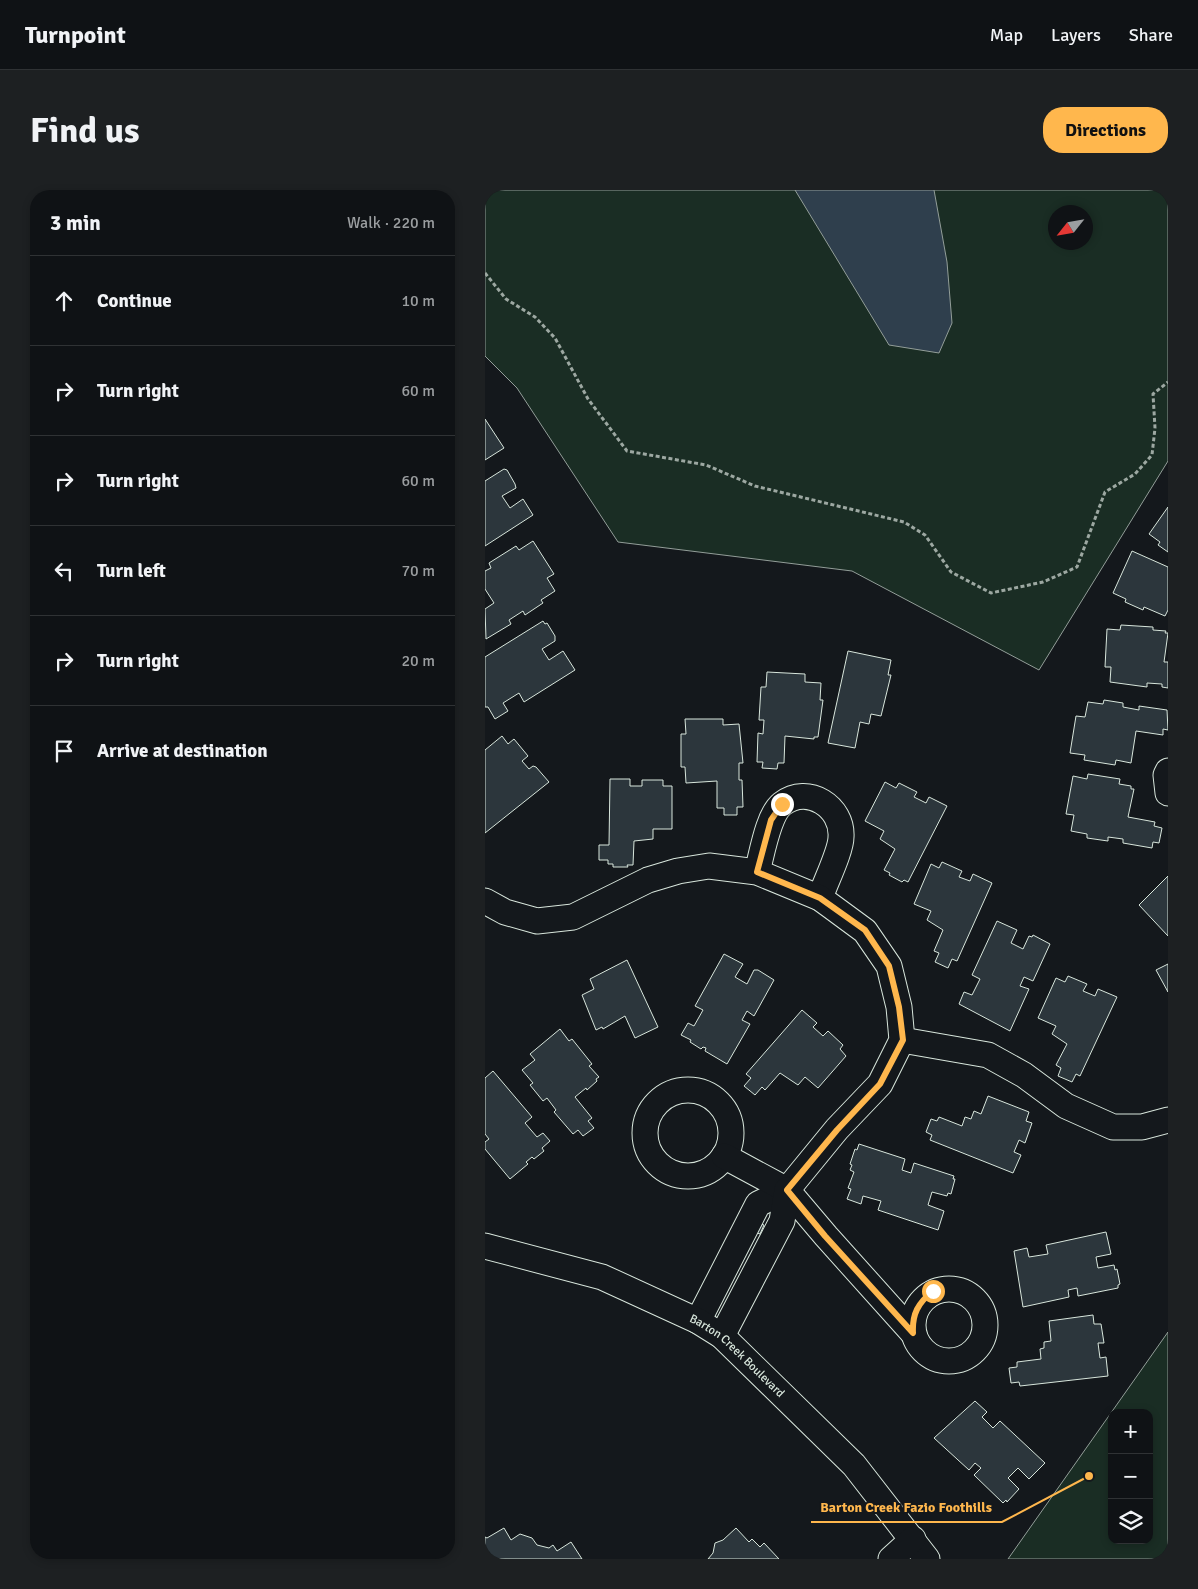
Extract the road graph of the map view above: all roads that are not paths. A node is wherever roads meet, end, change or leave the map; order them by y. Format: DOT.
graph roads {
  1 [pos="1168,771"];
  2 [pos="1168,793"];
  3 [pos="757,872"];
  4 [pos="820,898"];
  5 [pos="485,901"];
  6 [pos="903,1040"];
  7 [pos="1168,1120"];
  8 [pos="724,1156"];
  9 [pos="787,1190"];
  10 [pos="738,1242"];
  11 [pos="485,1246"];
  12 [pos="765,1256"];
  13 [pos="698,1321"];
  14 [pos="913,1333"];
  15 [pos="722,1336"];
  16 [pos="913,1539"];
  17 [pos="891,1559"];
  18 [pos="927,1559"];
  1 -- 2 [label="street"];
  3 -- 4 [label="street"];
  3 -- 4 [label="street"];
  3 -- 5 [label="street"];
  4 -- 6 [label="street"];
  6 -- 7 [label="street"];
  6 -- 9 [label="street"];
  8 -- 9 [label="street"];
  9 -- 10 [label="street"];
  9 -- 12 [label="street"];
  9 -- 14 [label="street"];
  10 -- 12 [label="street"];
  10 -- 13 [label="street"];
  11 -- 13 [label="street, Barton Creek Boulevard"];
  12 -- 15 [label="street"];
  13 -- 15 [label="street, Barton Creek Boulevard"];
  15 -- 16 [label="street, Barton Creek Boulevard"];
  16 -- 17 [label="street"];
  16 -- 18 [label="street, Barton Creek Boulevard"];
}
